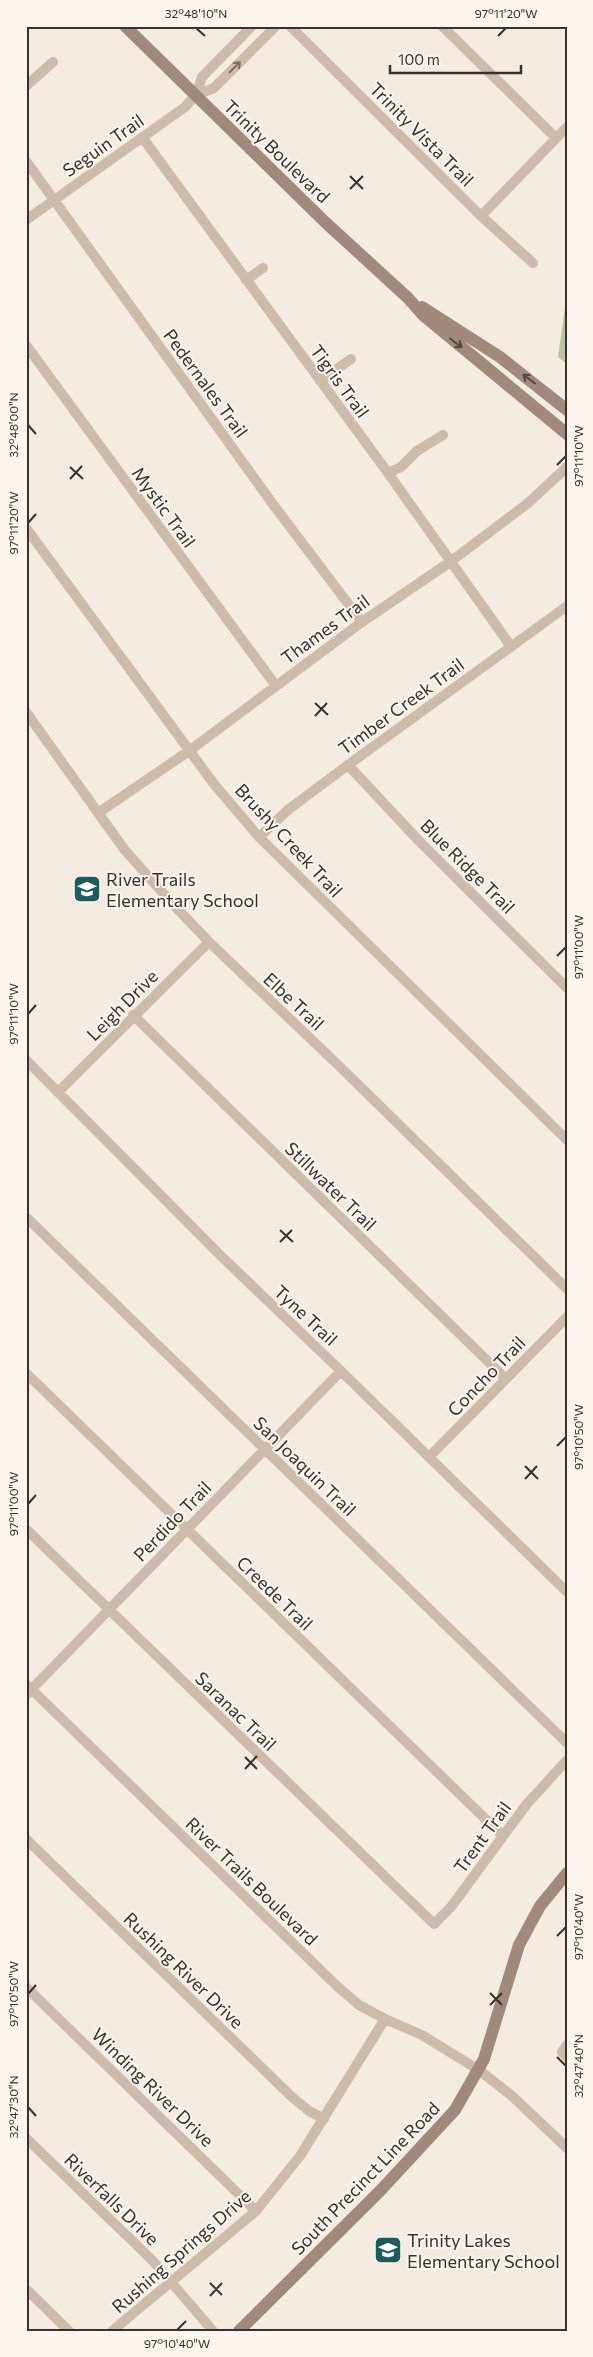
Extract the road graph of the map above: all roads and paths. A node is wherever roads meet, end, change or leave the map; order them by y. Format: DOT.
graph roads {
  1 [pos="125,26"];
  2 [pos="252,26"];
  3 [pos="276,26"];
  4 [pos="290,26"];
  5 [pos="442,26"];
  6 [pos="53,62"];
  7 [pos="26,86"];
  8 [pos="196,95"];
  9 [pos="567,127"];
  10 [pos="142,137"];
  11 [pos="556,138"];
  12 [pos="26,162"];
  13 [pos="54,199"];
  14 [pos="481,216"];
  15 [pos="26,220"];
  16 [pos="534,262"];
  17 [pos="263,268"];
  18 [pos="246,280"];
  19 [pos="408,298"];
  20 [pos="26,345"];
  21 [pos="351,359"];
  22 [pos="320,381"];
  23 [pos="567,410"];
  24 [pos="567,434"];
  25 [pos="443,435"];
  26 [pos="567,467"];
  27 [pos="388,473"];
  28 [pos="26,528"];
  29 [pos="450,562"];
  30 [pos="567,606"];
  31 [pos="362,622"];
  32 [pos="510,645"];
  33 [pos="276,686"];
  34 [pos="26,712"];
  35 [pos="189,751"];
  36 [pos="348,764"];
  37 [pos="98,813"];
  38 [pos="259,837"];
  39 [pos="209,942"];
  40 [pos="567,988"];
  41 [pos="133,1016"];
  42 [pos="26,1060"];
  43 [pos="58,1092"];
  44 [pos="567,1140"];
  45 [pos="26,1217"];
  46 [pos="567,1289"];
  47 [pos="567,1317"];
  48 [pos="341,1371"];
  49 [pos="26,1374"];
  50 [pos="506,1379"];
  51 [pos="264,1449"];
  52 [pos="429,1458"];
  53 [pos="26,1530"];
  54 [pos="186,1530"];
  55 [pos="567,1592"];
  56 [pos="109,1610"];
  57 [pos="28,1690"];
  58 [pos="564,1740"];
  59 [pos="567,1760"];
  60 [pos="503,1836"];
  61 [pos="26,1839"];
  62 [pos="567,1873"];
  63 [pos="424,1915"];
  64 [pos="26,1988"];
  65 [pos="385,2019"];
  66 [pos="479,2070"];
  67 [pos="324,2119"];
  68 [pos="26,2138"];
  69 [pos="567,2148"];
  70 [pos="256,2211"];
  71 [pos="172,2282"];
  72 [pos="26,2289"];
  73 [pos="69,2331"];
  74 [pos="112,2331"];
  75 [pos="213,2331"];
  76 [pos="239,2331"];
  1 -- 8 [label="main road, Trinity Boulevard"];
  2 -- 8 [label="street"];
  8 -- 3 [label="street, one-way"];
  4 -- 14 [label="street, Trinity Vista Trail"];
  5 -- 11 [label="street"];
  6 -- 7 [label="street"];
  8 -- 10 [label="street, Seguin Trail"];
  8 -- 19 [label="main road, Trinity Boulevard"];
  9 -- 11 [label="street"];
  10 -- 13 [label="street, Seguin Trail"];
  10 -- 18 [label="street, Tigris Trail"];
  11 -- 14 [label="street"];
  12 -- 13 [label="street, Pedernales Trail"];
  13 -- 15 [label="street, Seguin Trail"];
  13 -- 31 [label="street, Pedernales Trail"];
  14 -- 16 [label="street, Trinity Vista Trail"];
  17 -- 18 [label="street"];
  18 -- 22 [label="street, Tigris Trail"];
  23 -- 19 [label="main road, Trinity Boulevard, one-way"];
  19 -- 24 [label="main road, Trinity Boulevard, one-way"];
  20 -- 33 [label="street, Mystic Trail"];
  21 -- 22 [label="street"];
  22 -- 27 [label="street, Tigris Trail"];
  25 -- 27 [label="street"];
  26 -- 29 [label="street, Thames Trail"];
  27 -- 29 [label="street, Tigris Trail"];
  28 -- 35 [label="street, Brushy Creek Trail"];
  29 -- 31 [label="street, Thames Trail"];
  29 -- 32 [label="street, Tigris Trail"];
  30 -- 32 [label="street, Timber Creek Trail"];
  31 -- 33 [label="street, Thames Trail"];
  32 -- 36 [label="street, Timber Creek Trail"];
  33 -- 35 [label="street, Thames Trail"];
  34 -- 37 [label="street, Elbe Trail"];
  35 -- 37 [label="street, Thames Trail"];
  35 -- 38 [label="street, Brushy Creek Trail"];
  36 -- 38 [label="street, Timber Creek Trail"];
  36 -- 40 [label="street, Blue Ridge Trail"];
  37 -- 39 [label="street, Elbe Trail"];
  38 -- 44 [label="street, Brushy Creek Trail"];
  39 -- 41 [label="street, Leigh Drive"];
  39 -- 46 [label="street, Elbe Trail"];
  41 -- 43 [label="street, Leigh Drive"];
  41 -- 50 [label="street, Stillwater Trail"];
  42 -- 43 [label="street, Tyne Trail"];
  43 -- 48 [label="street, Tyne Trail"];
  45 -- 51 [label="street, San Joaquin Trail"];
  47 -- 50 [label="street, Concho Trail"];
  48 -- 51 [label="street, Perdido Trail"];
  48 -- 52 [label="street, Tyne Trail"];
  49 -- 54 [label="street, Creede Trail"];
  50 -- 52 [label="street, Concho Trail"];
  51 -- 54 [label="street, Perdido Trail"];
  51 -- 58 [label="street, San Joaquin Trail"];
  52 -- 55 [label="street, Tyne Trail"];
  53 -- 56 [label="street, Saranac Trail"];
  54 -- 56 [label="street, Perdido Trail"];
  54 -- 60 [label="street, Creede Trail"];
  56 -- 57 [label="street, Perdido Trail"];
  56 -- 63 [label="street, Saranac Trail"];
  57 -- 65 [label="street, River Trails Boulevard"];
  59 -- 60 [label="street, Trent Trail"];
  60 -- 63 [label="street, Trent Trail"];
  61 -- 67 [label="street, Rushing River Drive"];
  62 -- 66 [label="main road, South Precinct Line Road"];
  64 -- 70 [label="street, Winding River Drive"];
  65 -- 66 [label="street, River Trails Boulevard"];
  65 -- 67 [label="street, Rushing Springs Drive"];
  66 -- 69 [label="street, River Trails Boulevard"];
  66 -- 76 [label="main road, South Precinct Line Road"];
  67 -- 70 [label="street, Rushing Springs Drive"];
  68 -- 71 [label="street, Riverfalls Drive"];
  70 -- 71 [label="street, Rushing Springs Drive"];
  71 -- 74 [label="street, Rushing Springs Drive"];
  71 -- 75 [label="street, Riverfalls Drive"];
  72 -- 73 [label="street"];
}
